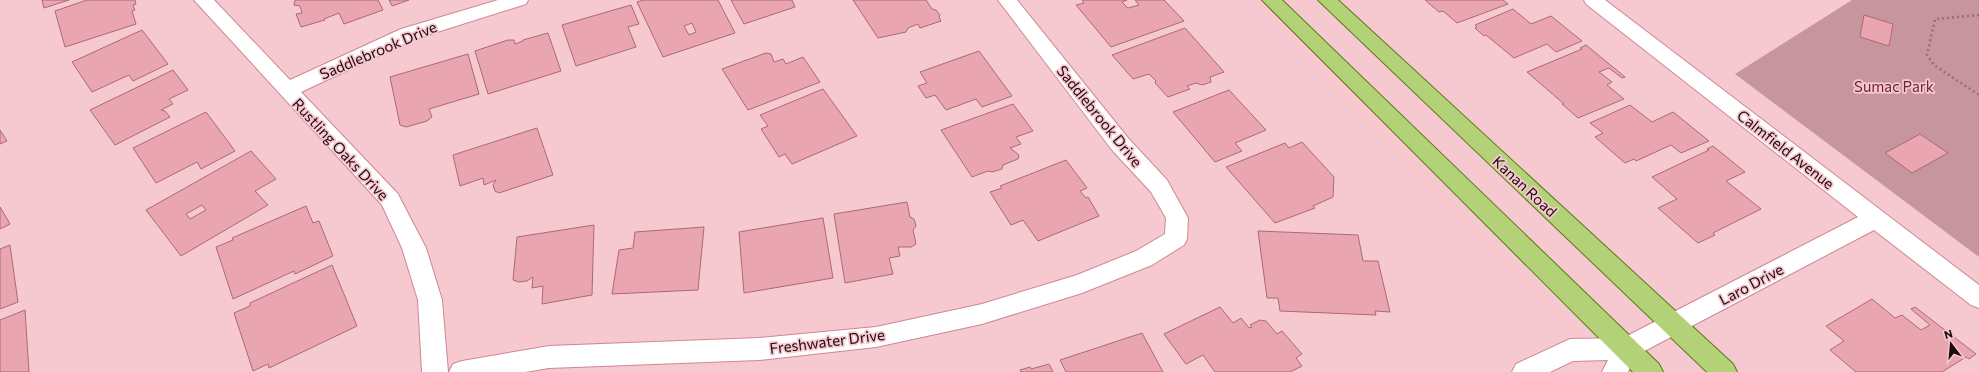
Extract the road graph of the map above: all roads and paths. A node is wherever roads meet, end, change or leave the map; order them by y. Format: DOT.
graph roads {
  1 [pos="203,0"];
  2 [pos="519,0"];
  3 [pos="1007,0"];
  4 [pos="1271,0"];
  5 [pos="1327,0"];
  6 [pos="1593,0"];
  7 [pos="1979,15"];
  8 [pos="286,90"];
  9 [pos="1979,95"];
  10 [pos="1876,218"];
  11 [pos="1176,239"];
  12 [pos="1979,298"];
  13 [pos="1673,325"];
  14 [pos="1626,349"];
  15 [pos="435,372"];
  16 [pos="462,372"];
  17 [pos="1525,372"];
  18 [pos="1615,372"];
  19 [pos="1650,372"];
  20 [pos="1724,372"];
  1 -- 8 [label="street, Rustling Oaks Drive"];
  2 -- 8 [label="street, Saddlebrook Drive"];
  3 -- 11 [label="street, Saddlebrook Drive"];
  4 -- 14 [label="main road"];
  5 -- 13 [label="main road, Kanan Road"];
  6 -- 10 [label="street, Calmfield Avenue"];
  7 -- 9 [label="path"];
  8 -- 15 [label="street, Rustling Oaks Drive"];
  10 -- 12 [label="street, Calmfield Avenue"];
  10 -- 13 [label="street, Laro Drive"];
  11 -- 16 [label="street, Freshwater Drive"];
  13 -- 14 [label="street, Laro Drive"];
  13 -- 20 [label="main road, Kanan Road"];
  14 -- 17 [label="street, Laro Drive"];
  14 -- 18 [label="street"];
  14 -- 19 [label="main road"];
}
